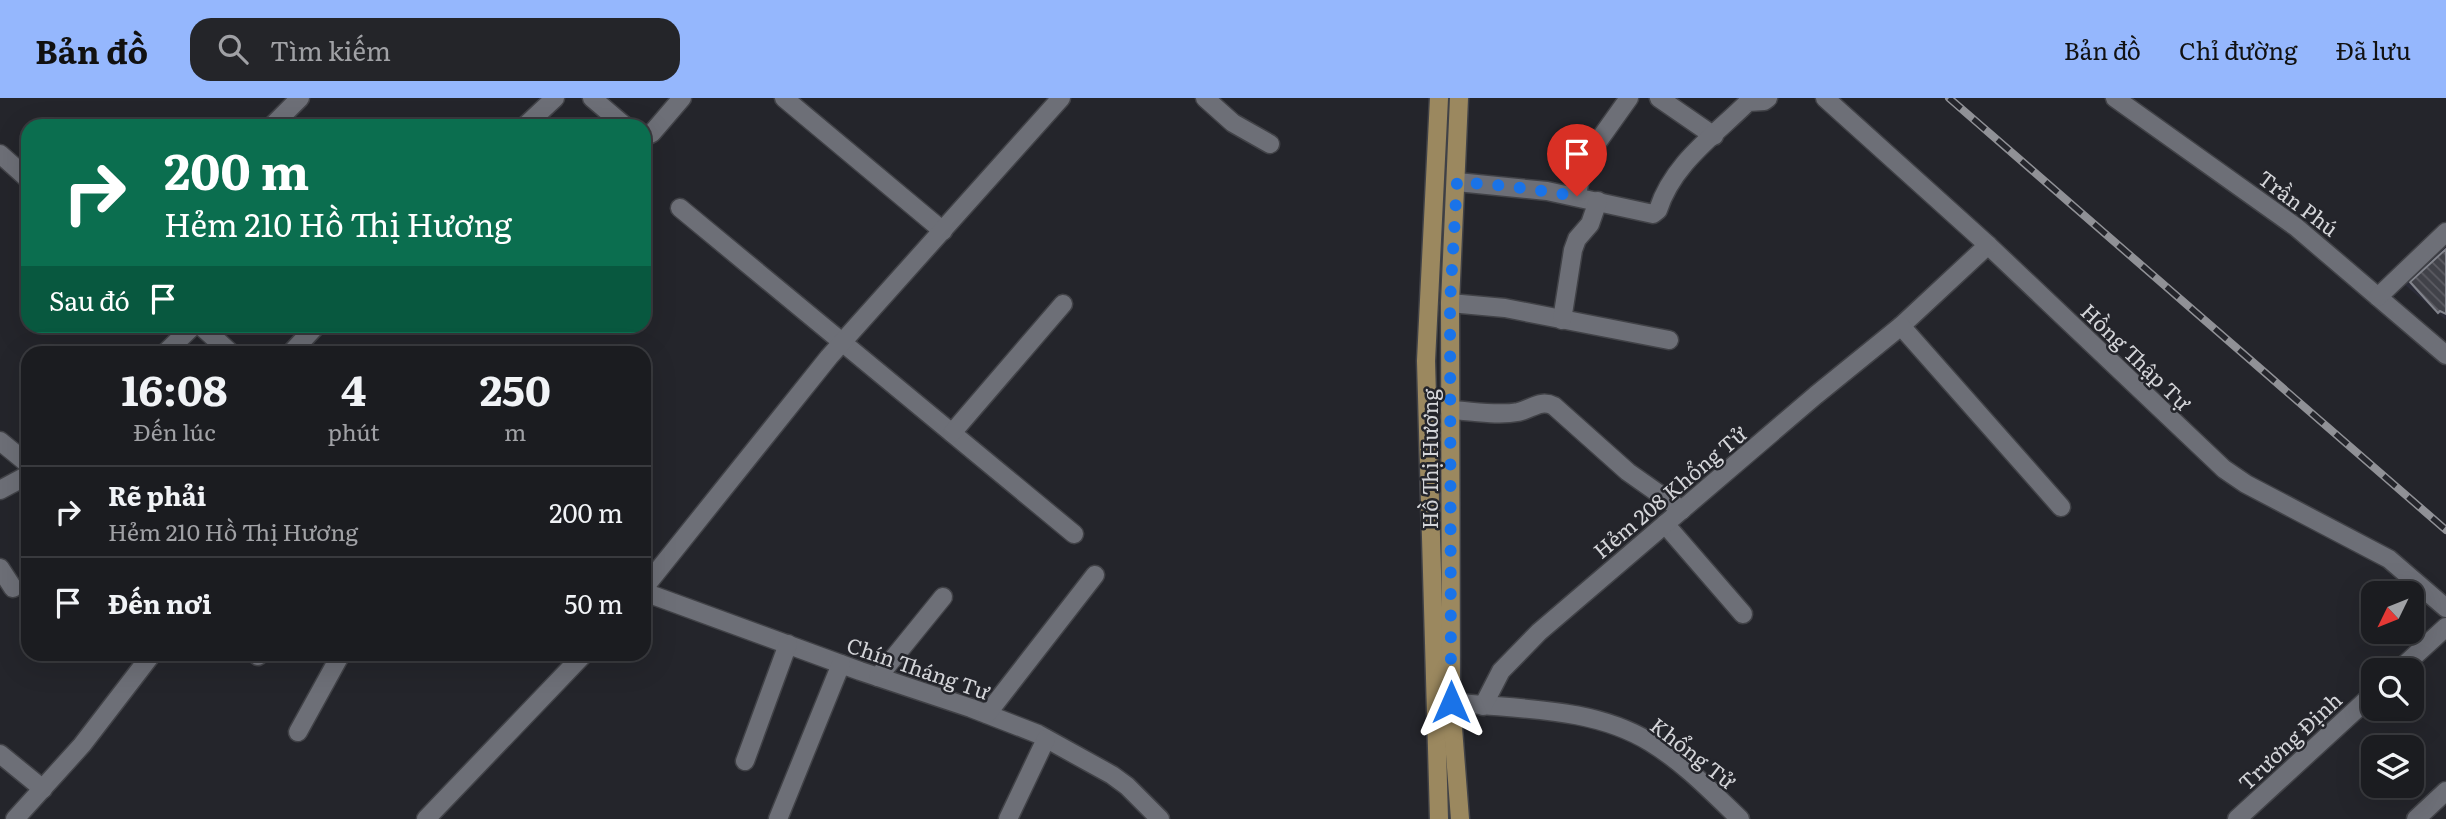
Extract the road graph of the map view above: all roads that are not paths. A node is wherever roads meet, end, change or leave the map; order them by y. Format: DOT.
graph roads {
  1 [pos="300,98"];
  2 [pos="555,98"];
  3 [pos="592,98"];
  4 [pos="682,98"];
  5 [pos="784,98"];
  6 [pos="1060,98"];
  7 [pos="1205,98"];
  8 [pos="1439,98"];
  9 [pos="1459,98"];
  10 [pos="1629,98"];
  11 [pos="1659,98"];
  12 [pos="1768,98"];
  13 [pos="1825,98"];
  14 [pos="2115,98"];
  15 [pos="279,119"];
  16 [pos="532,119"];
  17 [pos="617,119"];
  18 [pos="651,134"];
  19 [pos="1714,136"];
  20 [pos="1270,144"];
  21 [pos="0,154"];
  22 [pos="21,173"];
  23 [pos="1457,182"];
  24 [pos="1577,196"];
  25 [pos="1598,201"];
  26 [pos="680,208"];
  27 [pos="943,232"];
  28 [pos="2446,232"];
  29 [pos="1988,245"];
  30 [pos="2378,297"];
  31 [pos="1450,303"];
  32 [pos="1063,304"];
  33 [pos="1562,320"];
  34 [pos="1900,326"];
  35 [pos="186,333"];
  36 [pos="209,333"];
  37 [pos="310,333"];
  38 [pos="1668,340"];
  39 [pos="842,342"];
  40 [pos="172,346"];
  41 [pos="223,346"];
  42 [pos="297,346"];
  43 [pos="2446,355"];
  44 [pos="1450,410"];
  45 [pos="952,433"];
  46 [pos="0,441"];
  47 [pos="21,458"];
  48 [pos="21,478"];
  49 [pos="0,491"];
  50 [pos="2061,506"];
  51 [pos="1682,510"];
  52 [pos="1665,524"];
  53 [pos="1074,534"];
  54 [pos="0,568"];
  55 [pos="1095,575"];
  56 [pos="651,581"];
  57 [pos="13,588"];
  58 [pos="651,593"];
  59 [pos="943,597"];
  60 [pos="2446,608"];
  61 [pos="1743,614"];
  62 [pos="2446,626"];
  63 [pos="788,644"];
  64 [pos="2412,658"];
  65 [pos="147,661"];
  66 [pos="337,661"];
  67 [pos="577,661"];
  68 [pos="841,664"];
  69 [pos="878,677"];
  70 [pos="1451,702"];
  71 [pos="2361,705"];
  72 [pos="1483,706"];
  73 [pos="988,714"];
  74 [pos="298,732"];
  75 [pos="1046,739"];
  76 [pos="0,754"];
  77 [pos="745,761"];
  78 [pos="43,789"];
  79 [pos="2446,791"];
  80 [pos="15,819"];
  81 [pos="426,819"];
  82 [pos="778,819"];
  83 [pos="1008,819"];
  84 [pos="1160,819"];
  85 [pos="1439,819"];
  86 [pos="1460,819"];
  87 [pos="1740,819"];
  88 [pos="2237,819"];
  89 [pos="2417,819"];
  1 -- 15 [label="street"];
  2 -- 16 [label="street"];
  3 -- 17 [label="street"];
  4 -- 18 [label="street"];
  5 -- 27 [label="street"];
  6 -- 27 [label="street"];
  7 -- 20 [label="street"];
  8 -- 85 [label="main road, Hồ Thị Hương"];
  9 -- 23 [label="main road, Hồ Thị Hương"];
  10 -- 24 [label="street"];
  11 -- 19 [label="street"];
  12 -- 19 [label="street"];
  13 -- 29 [label="street, Hồng Thập Tự"];
  14 -- 30 [label="street, Trần Phú"];
  19 -- 25 [label="street"];
  21 -- 22 [label="street"];
  23 -- 24 [label="street"];
  23 -- 31 [label="main road, Hồ Thị Hương"];
  24 -- 25 [label="street"];
  25 -- 33 [label="street"];
  26 -- 39 [label="street"];
  27 -- 39 [label="street"];
  28 -- 30 [label="street"];
  29 -- 34 [label="street, Hẻm 208 Khổng Tử"];
  29 -- 60 [label="street, Hồng Thập Tự"];
  30 -- 43 [label="street, Trần Phú"];
  31 -- 33 [label="street"];
  31 -- 44 [label="main road, Hồ Thị Hương"];
  32 -- 45 [label="street"];
  33 -- 38 [label="street"];
  34 -- 50 [label="street"];
  34 -- 51 [label="street, Hẻm 208 Khổng Tử"];
  35 -- 40 [label="street"];
  36 -- 41 [label="street"];
  37 -- 42 [label="street"];
  39 -- 45 [label="street"];
  39 -- 56 [label="street"];
  44 -- 51 [label="street"];
  44 -- 70 [label="main road, Hồ Thị Hương"];
  45 -- 53 [label="street"];
  46 -- 47 [label="street"];
  48 -- 49 [label="street"];
  51 -- 52 [label="street, Hẻm 208 Khổng Tử"];
  52 -- 61 [label="street"];
  52 -- 72 [label="street, Hẻm 208 Khổng Tử"];
  54 -- 57 [label="street"];
  55 -- 73 [label="street"];
  58 -- 63 [label="street, Chín Tháng Tư"];
  59 -- 69 [label="street"];
  62 -- 64 [label="street"];
  63 -- 68 [label="street, Chín Tháng Tư"];
  63 -- 77 [label="street"];
  65 -- 78 [label="street"];
  66 -- 74 [label="street"];
  67 -- 81 [label="street"];
  68 -- 69 [label="street, Chín Tháng Tư"];
  68 -- 82 [label="street"];
  69 -- 73 [label="street, Chín Tháng Tư"];
  70 -- 72 [label="street, Khổng Tử"];
  70 -- 86 [label="main road, Hồ Thị Hương"];
  71 -- 88 [label="street, Trương Định"];
  72 -- 87 [label="street, Khổng Tử"];
  73 -- 75 [label="street, Chín Tháng Tư"];
  75 -- 83 [label="street"];
  75 -- 84 [label="street, Chín Tháng Tư"];
  76 -- 78 [label="street"];
  78 -- 80 [label="street"];
  79 -- 89 [label="street"];
}
